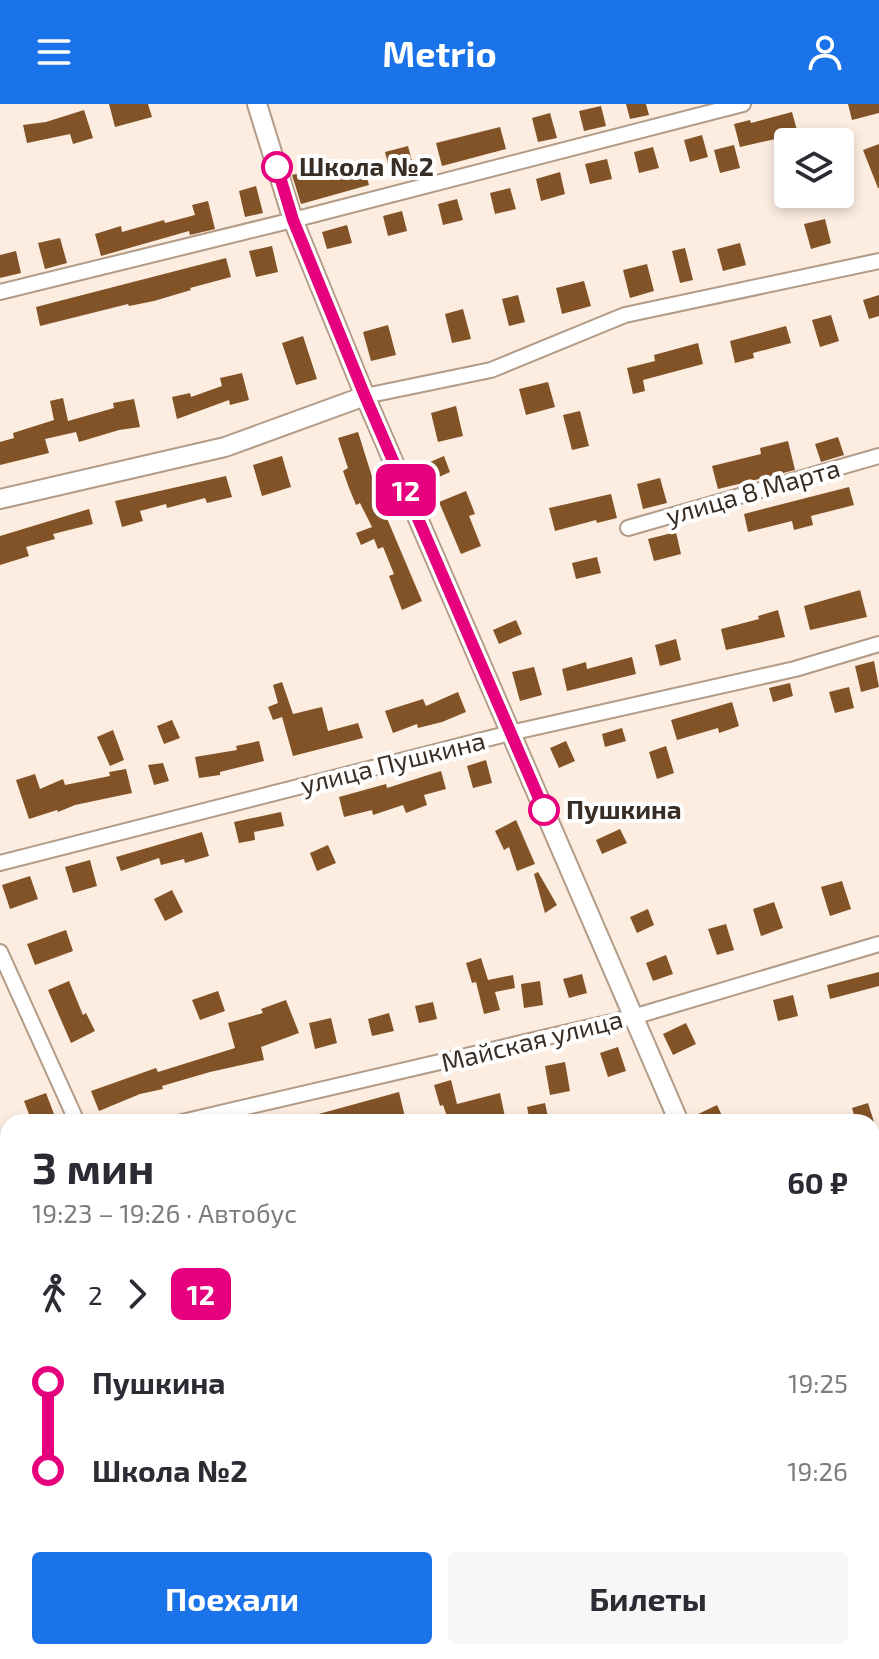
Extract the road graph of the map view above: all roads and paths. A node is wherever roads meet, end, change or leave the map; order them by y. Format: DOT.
graph roads {
  1 [pos="257,104"];
  2 [pos="743,104"];
  3 [pos="293,220"];
  4 [pos="879,261"];
  5 [pos="0,292"];
  6 [pos="365,396"];
  7 [pos="879,456"];
  8 [pos="0,499"];
  9 [pos="628,528"];
  10 [pos="879,644"];
  11 [pos="510,733"];
  12 [pos="0,863"];
  13 [pos="879,944"];
  14 [pos="0,952"];
  15 [pos="633,1017"];
  16 [pos="73,1114"];
  17 [pos="216,1114"];
  18 [pos="675,1114"];
  1 -- 3 [label="street"];
  2 -- 3 [label="street"];
  3 -- 5 [label="street"];
  3 -- 6 [label="street"];
  4 -- 6 [label="street"];
  6 -- 8 [label="street"];
  6 -- 11 [label="street"];
  7 -- 9 [label="street, улица 8 Марта"];
  10 -- 11 [label="street, улица Пушкина"];
  11 -- 12 [label="street, улица Пушкина"];
  11 -- 15 [label="street"];
  13 -- 15 [label="street, Майская улица"];
  14 -- 16 [label="street"];
  15 -- 17 [label="street, Майская улица"];
  15 -- 18 [label="street"];
}
